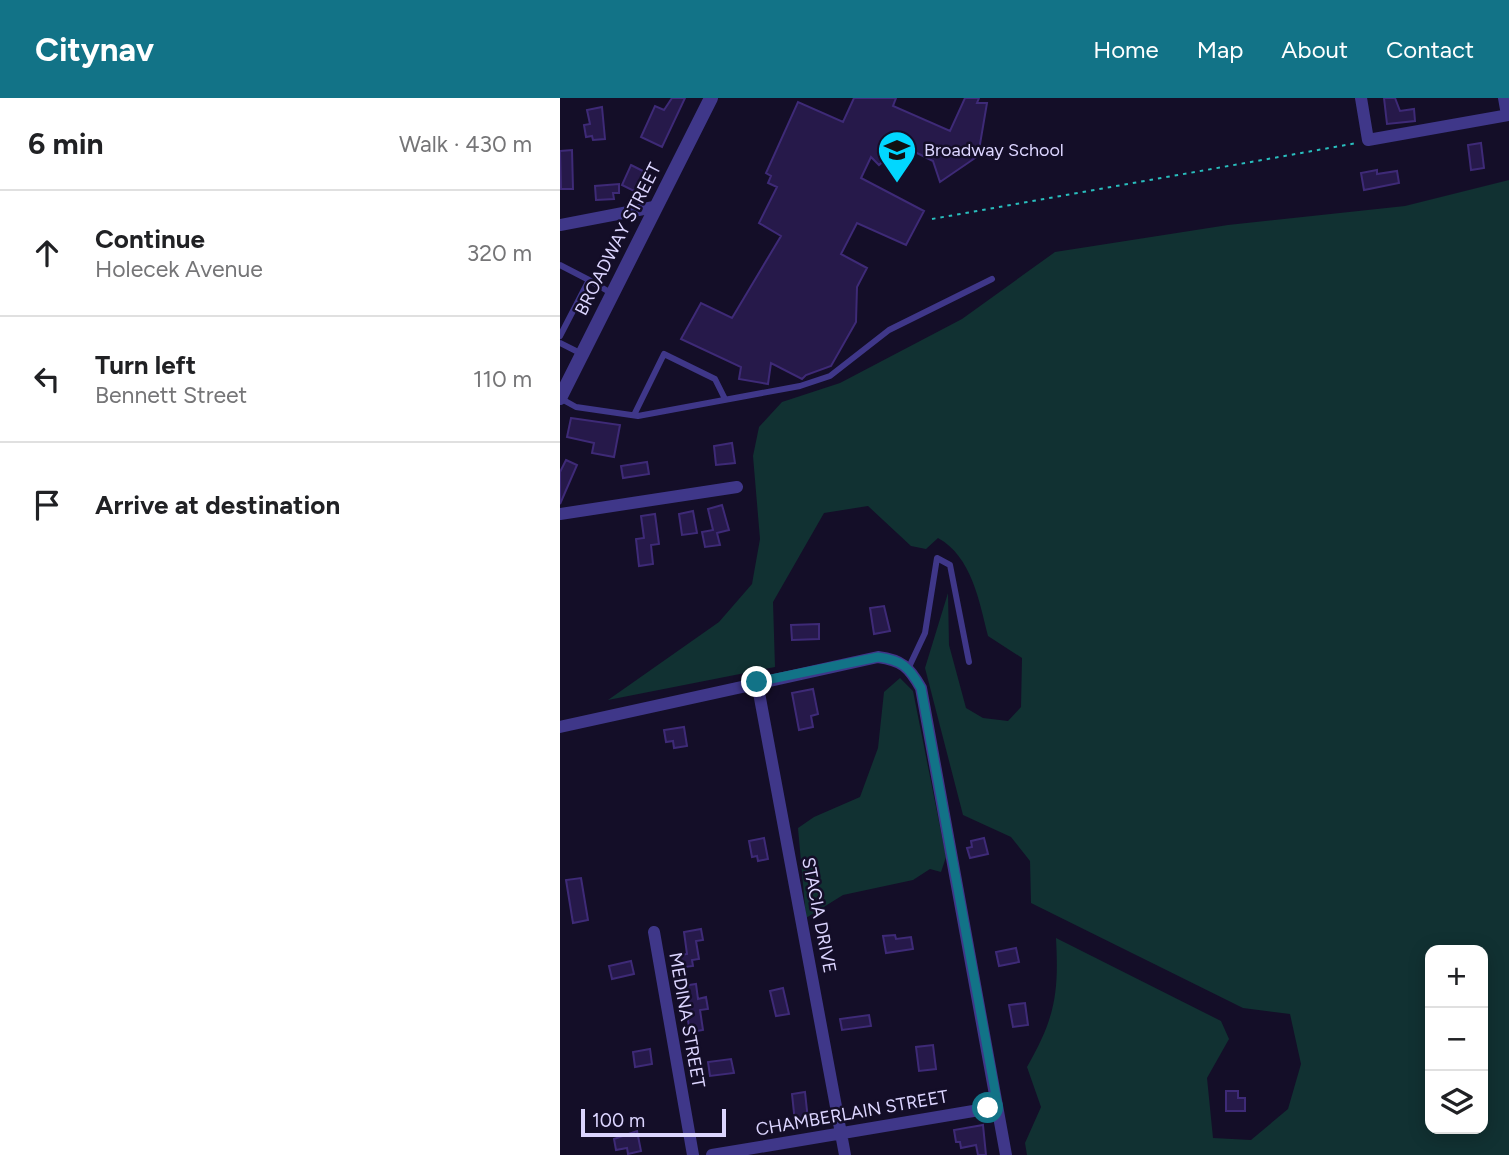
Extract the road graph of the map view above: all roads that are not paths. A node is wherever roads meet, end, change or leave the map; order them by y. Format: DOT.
graph roads {
  1 [pos="711,98"];
  2 [pos="1361,98"];
  3 [pos="1504,98"];
  4 [pos="1508,115"];
  5 [pos="654,207"];
  6 [pos="560,225"];
  7 [pos="560,265"];
  8 [pos="992,279"];
  9 [pos="589,280"];
  10 [pos="611,293"];
  11 [pos="560,336"];
  12 [pos="560,343"];
  13 [pos="582,354"];
  14 [pos="560,398"];
  15 [pos="725,399"];
  16 [pos="634,415"];
  17 [pos="737,486"];
  18 [pos="560,514"];
  19 [pos="970,662"];
  20 [pos="909,667"];
  21 [pos="757,682"];
  22 [pos="560,727"];
  23 [pos="654,932"];
  24 [pos="998,1107"];
  25 [pos="841,1133"];
  26 [pos="693,1155"];
  27 [pos="712,1155"];
  28 [pos="845,1155"];
  29 [pos="1006,1155"];
  1 -- 5 [label="street, BROADWAY STREET"];
  2 -- 4 [label="street"];
  3 -- 4 [label="street"];
  5 -- 6 [label="street"];
  5 -- 10 [label="street, BROADWAY STREET"];
  7 -- 9 [label="lane"];
  8 -- 15 [label="lane"];
  9 -- 10 [label="lane"];
  9 -- 11 [label="lane"];
  10 -- 13 [label="street, BROADWAY STREET"];
  12 -- 13 [label="lane"];
  13 -- 14 [label="street, BROADWAY STREET"];
  14 -- 16 [label="lane"];
  15 -- 16 [label="lane"];
  15 -- 16 [label="lane"];
  17 -- 18 [label="street"];
  19 -- 20 [label="lane"];
  20 -- 21 [label="street"];
  20 -- 24 [label="street"];
  21 -- 22 [label="street"];
  21 -- 25 [label="street, STACIA DRIVE"];
  23 -- 26 [label="street, MEDINA STREET"];
  24 -- 25 [label="street, CHAMBERLAIN STREET"];
  24 -- 29 [label="street"];
  25 -- 27 [label="street, CHAMBERLAIN STREET"];
  25 -- 28 [label="street, STACIA DRIVE"];
}
